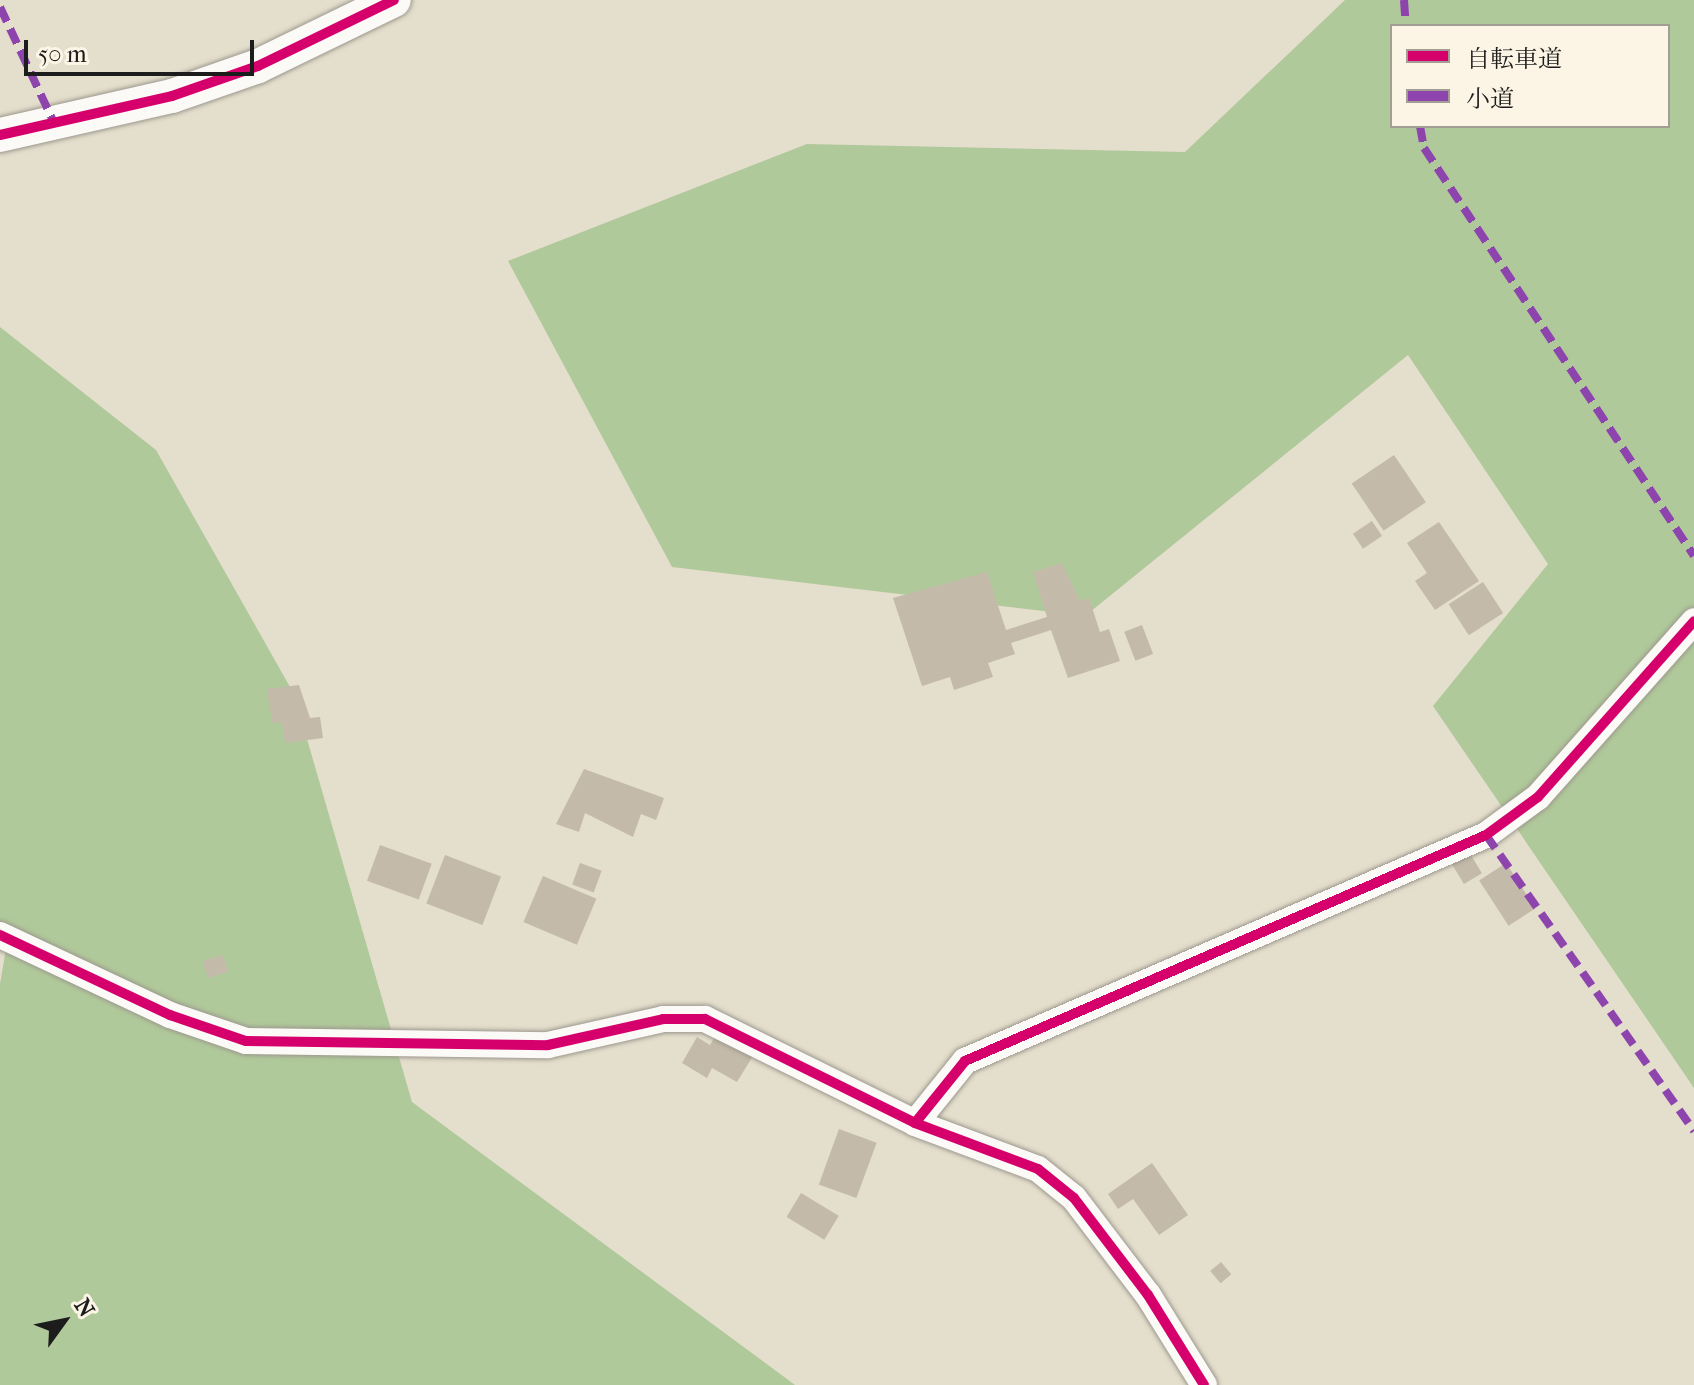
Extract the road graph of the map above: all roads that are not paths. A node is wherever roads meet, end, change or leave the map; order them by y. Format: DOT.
graph roads {
  1 [pos="394,0"];
  2 [pos="0,135"];
  3 [pos="1694,621"];
  4 [pos="0,935"];
  5 [pos="915,1123"];
  6 [pos="1204,1385"];
  1 -- 2 [label="street"];
  3 -- 5 [label="street"];
  4 -- 5 [label="street"];
  5 -- 6 [label="street"];
}
